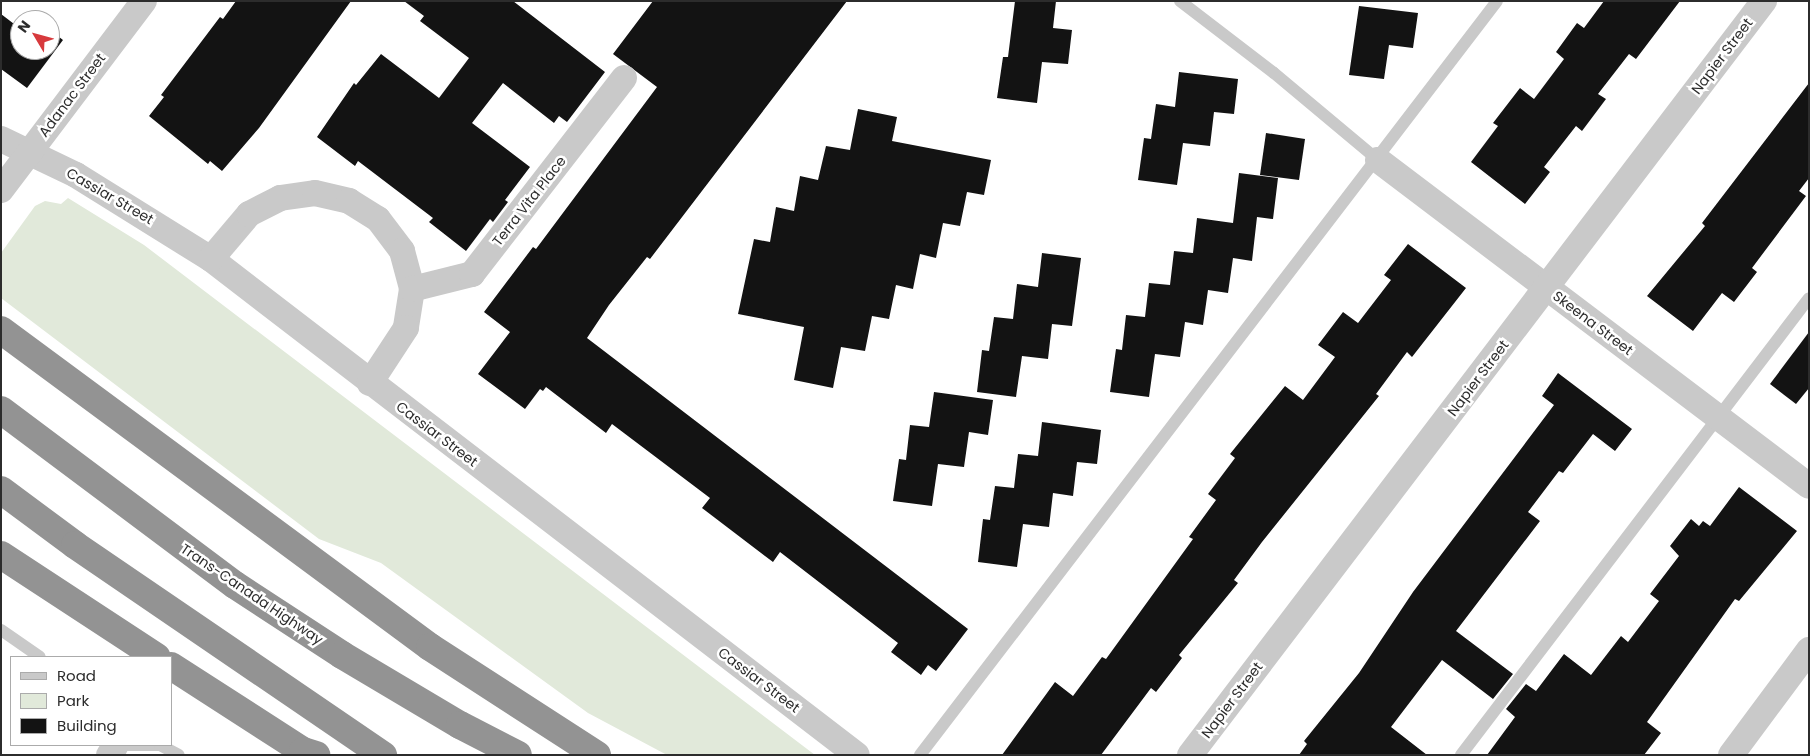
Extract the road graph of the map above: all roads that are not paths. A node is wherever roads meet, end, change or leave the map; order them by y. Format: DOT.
graph roads {
  1 [pos="144,1"];
  2 [pos="1180,1"];
  3 [pos="1497,1"];
  4 [pos="1764,1"];
  5 [pos="624,78"];
  6 [pos="1,139"];
  7 [pos="29,152"];
  8 [pos="1378,160"];
  9 [pos="1,190"];
  10 [pos="211,259"];
  11 [pos="1547,288"];
  12 [pos="412,289"];
  13 [pos="1809,298"];
  14 [pos="1,330"];
  15 [pos="370,383"];
  16 [pos="1,410"];
  17 [pos="1719,419"];
  18 [pos="1809,486"];
  19 [pos="1,490"];
  20 [pos="1,555"];
  21 [pos="1,630"];
  22 [pos="1809,650"];
  23 [pos="39,656"];
  24 [pos="156,656"];
  25 [pos="172,667"];
  26 [pos="148,746"];
  27 [pos="162,746"];
  28 [pos="113,749"];
  29 [pos="179,755"];
  30 [pos="316,755"];
  31 [pos="383,755"];
  32 [pos="518,755"];
  33 [pos="597,755"];
  34 [pos="857,755"];
  35 [pos="920,755"];
  36 [pos="1190,755"];
  37 [pos="1461,755"];
  38 [pos="1731,755"];
  1 -- 7 [label="street, Adanac Street"];
  2 -- 8 [label="lane"];
  3 -- 8 [label="lane"];
  4 -- 11 [label="street, Napier Street"];
  5 -- 12 [label="street, Terra Vita Place"];
  6 -- 7 [label="street, Cassiar Street"];
  7 -- 9 [label="street, Adanac Street"];
  7 -- 10 [label="street, Cassiar Street"];
  8 -- 11 [label="street, Skeena Street"];
  8 -- 35 [label="lane"];
  10 -- 12 [label="street"];
  10 -- 15 [label="street, Cassiar Street"];
  11 -- 17 [label="street, Skeena Street"];
  11 -- 36 [label="street, Napier Street"];
  12 -- 15 [label="street"];
  13 -- 17 [label="lane"];
  14 -- 33 [label="highway"];
  15 -- 34 [label="street, Cassiar Street"];
  16 -- 32 [label="highway, Trans-Canada Highway"];
  17 -- 18 [label="street, Skeena Street"];
  17 -- 37 [label="lane"];
  19 -- 31 [label="highway"];
  20 -- 24 [label="highway"];
  21 -- 23 [label="lane"];
  22 -- 38 [label="street"];
  25 -- 30 [label="highway"];
  26 -- 28 [label="lane"];
  27 -- 29 [label="lane"];
}
